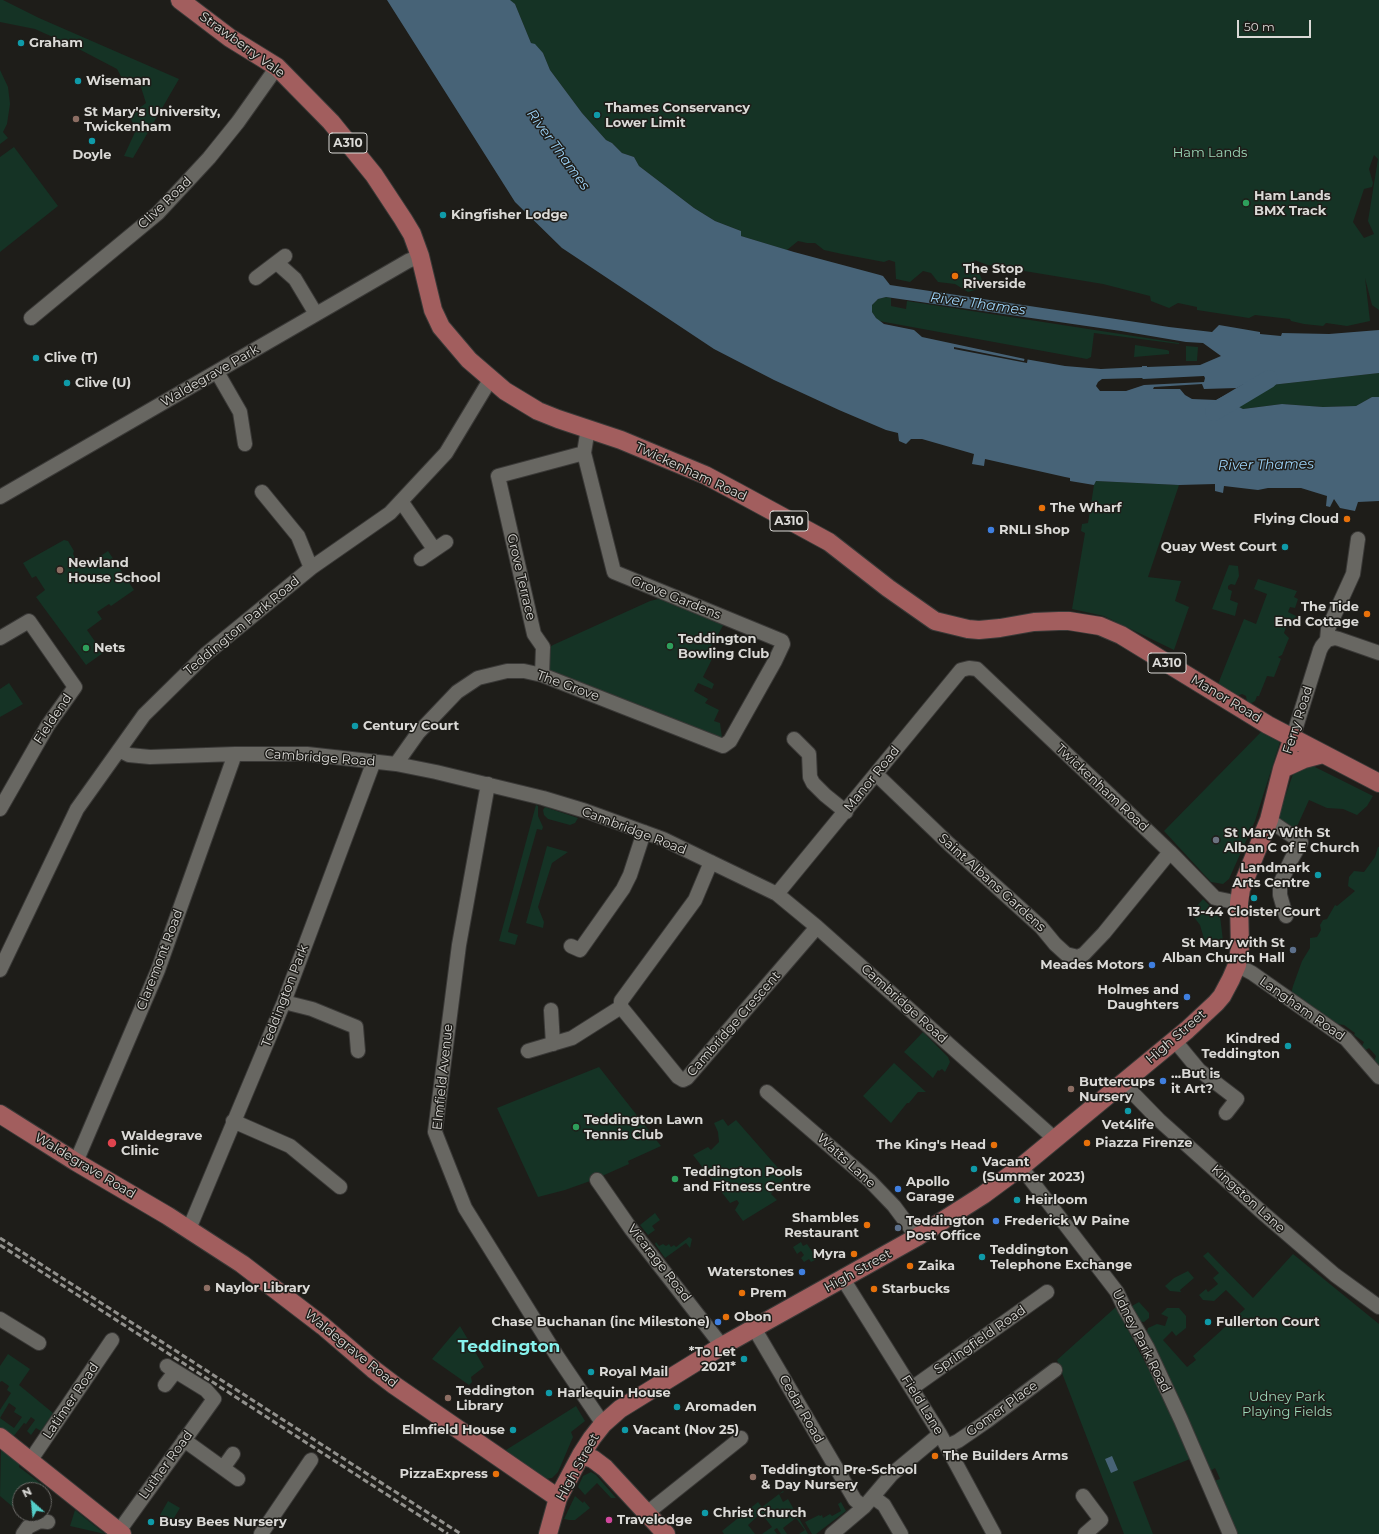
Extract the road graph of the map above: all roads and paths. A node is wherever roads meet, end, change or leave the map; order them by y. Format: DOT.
graph roads {
  1 [pos="180,0"];
  2 [pos="277,67"];
  3 [pos="420,256"];
  4 [pos="256,278"];
  5 [pos="316,314"];
  6 [pos="435,315"];
  7 [pos="31,318"];
  8 [pos="217,372"];
  9 [pos="490,380"];
  10 [pos="588,428"];
  11 [pos="245,444"];
  12 [pos="584,453"];
  13 [pos="262,492"];
  14 [pos="0,497"];
  15 [pos="401,501"];
  16 [pos="1358,539"];
  17 [pos="421,559"];
  18 [pos="311,568"];
  19 [pos="979,630"];
  20 [pos="0,638"];
  21 [pos="1327,640"];
  22 [pos="1379,652"];
  23 [pos="969,668"];
  24 [pos="542,675"];
  25 [pos="1293,737"];
  26 [pos="794,739"];
  27 [pos="723,746"];
  28 [pos="119,750"];
  29 [pos="235,754"];
  30 [pos="1323,754"];
  31 [pos="374,761"];
  32 [pos="396,764"];
  33 [pos="1282,769"];
  34 [pos="876,774"];
  35 [pos="1379,783"];
  36 [pos="488,784"];
  37 [pos="0,809"];
  38 [pos="846,812"];
  39 [pos="1269,820"];
  40 [pos="644,832"];
  41 [pos="1170,852"];
  42 [pos="711,862"];
  43 [pos="777,894"];
  44 [pos="1239,903"];
  45 [pos="1286,916"];
  46 [pos="817,927"];
  47 [pos="571,946"];
  48 [pos="1237,965"];
  49 [pos="0,970"];
  50 [pos="284,1002"];
  51 [pos="621,1007"];
  52 [pos="551,1010"];
  53 [pos="1175,1041"];
  54 [pos="553,1044"];
  55 [pos="358,1051"];
  56 [pos="528,1051"];
  57 [pos="1379,1077"];
  58 [pos="1123,1083"];
  59 [pos="767,1092"];
  60 [pos="1226,1113"];
  61 [pos="0,1114"];
  62 [pos="233,1121"];
  63 [pos="1055,1139"];
  64 [pos="76,1162"];
  65 [pos="1021,1167"];
  66 [pos="597,1180"];
  67 [pos="340,1187"];
  68 [pos="189,1229"];
  69 [pos="918,1237"];
  70 [pos="843,1279"];
  71 [pos="1047,1292"];
  72 [pos="1379,1307"];
  73 [pos="0,1320"];
  74 [pos="754,1328"];
  75 [pos="112,1340"];
  76 [pos="39,1343"];
  77 [pos="722,1346"];
  78 [pos="1055,1370"];
  79 [pos="165,1385"];
  80 [pos="912,1388"];
  81 [pos="603,1424"];
  82 [pos="0,1437"];
  83 [pos="741,1438"];
  84 [pos="184,1440"];
  85 [pos="944,1440"];
  86 [pos="233,1454"];
  87 [pos="582,1455"];
  88 [pos="311,1460"];
  89 [pos="30,1461"];
  90 [pos="223,1468"];
  91 [pos="238,1479"];
  92 [pos="1083,1496"];
  93 [pos="558,1498"];
  94 [pos="868,1502"];
  95 [pos="646,1513"];
  96 [pos="38,1522"];
  97 [pos="550,1528"];
  98 [pos="121,1533"];
  99 [pos="23,1534"];
  100 [pos="261,1534"];
  101 [pos="666,1534"];
  102 [pos="832,1534"];
  103 [pos="901,1534"];
  104 [pos="994,1534"];
  105 [pos="1085,1534"];
  106 [pos="1230,1534"];
  1 -- 2 [label="main road, Strawberry Vale / A310"];
  2 -- 3 [label="main road, Strawberry Vale / A310"];
  2 -- 7 [label="street, Clive Road"];
  3 -- 5 [label="street, Waldegrave Park"];
  3 -- 6 [label="main road, Strawberry Vale / A310"];
  4 -- 5 [label="street"];
  5 -- 8 [label="street, Waldegrave Park"];
  6 -- 9 [label="main road, Twickenham Road / A310"];
  8 -- 11 [label="street"];
  8 -- 14 [label="street, Waldegrave Park"];
  9 -- 10 [label="main road, Twickenham Road / A310"];
  9 -- 15 [label="street, Teddington Park Road"];
  10 -- 12 [label="street, Grove Gardens"];
  10 -- 19 [label="main road, Twickenham Road / A310"];
  12 -- 24 [label="street, Grove Terrace"];
  12 -- 27 [label="street, Grove Gardens"];
  13 -- 18 [label="street"];
  15 -- 17 [label="street"];
  15 -- 18 [label="street, Teddington Park Road"];
  16 -- 21 [label="street, Ferry Road"];
  18 -- 28 [label="street, Teddington Park Road"];
  19 -- 25 [label="main road, Manor Road / A310"];
  20 -- 37 [label="street, Fieldend"];
  21 -- 22 [label="street"];
  21 -- 25 [label="street, Ferry Road"];
  23 -- 34 [label="street, Manor Road"];
  23 -- 41 [label="street, Twickenham Road"];
  24 -- 27 [label="street, The Grove"];
  24 -- 32 [label="street, The Grove"];
  25 -- 30 [label="main road, A310"];
  25 -- 33 [label="main road, Ferry Road"];
  26 -- 38 [label="street"];
  28 -- 29 [label="street, Cambridge Road"];
  28 -- 49 [label="street, Teddington Park Road"];
  29 -- 31 [label="street, Cambridge Road"];
  29 -- 64 [label="street, Claremont Road"];
  30 -- 33 [label="main road"];
  30 -- 35 [label="main road, A310"];
  31 -- 32 [label="street, Cambridge Road"];
  31 -- 50 [label="street, Teddington Park"];
  32 -- 36 [label="street, Cambridge Road"];
  33 -- 39 [label="main road, Ferry Road"];
  34 -- 38 [label="street, Manor Road"];
  34 -- 41 [label="street, Saint Albans Gardens"];
  36 -- 40 [label="street, Cambridge Road"];
  36 -- 81 [label="street, Elmfield Avenue"];
  38 -- 43 [label="street, Manor Road"];
  39 -- 44 [label="main road, Ferry Road"];
  39 -- 45 [label="street"];
  40 -- 42 [label="street, Cambridge Road"];
  40 -- 47 [label="street"];
  41 -- 44 [label="street, Twickenham Road"];
  42 -- 43 [label="street, Cambridge Road"];
  42 -- 51 [label="street"];
  43 -- 46 [label="street, Cambridge Road"];
  44 -- 48 [label="main road, High Street"];
  46 -- 51 [label="street, Cambridge Crescent"];
  46 -- 63 [label="street, Cambridge Road"];
  48 -- 53 [label="main road, High Street"];
  48 -- 57 [label="street, Langham Road"];
  50 -- 55 [label="street"];
  50 -- 62 [label="street, Teddington Park"];
  51 -- 54 [label="street"];
  52 -- 54 [label="street"];
  53 -- 58 [label="main road, High Street"];
  53 -- 60 [label="street"];
  54 -- 56 [label="street"];
  58 -- 63 [label="main road, High Street"];
  58 -- 72 [label="street, Kingston Lane"];
  59 -- 69 [label="street, Watts Lane"];
  61 -- 64 [label="main road, Waldegrave Road"];
  62 -- 67 [label="street"];
  62 -- 68 [label="street, Teddington Park"];
  63 -- 65 [label="main road, High Street"];
  64 -- 68 [label="main road, Waldegrave Road"];
  65 -- 69 [label="main road, High Street"];
  65 -- 106 [label="street, Udney Park Road"];
  66 -- 77 [label="street, Vicarage Road"];
  68 -- 93 [label="main road, Waldegrave Road"];
  69 -- 70 [label="main road, High Street"];
  70 -- 74 [label="main road, High Street"];
  70 -- 80 [label="street, Field Lane"];
  71 -- 80 [label="street, Springfield Road"];
  73 -- 76 [label="street"];
  74 -- 77 [label="main road, High Street"];
  74 -- 94 [label="street, Cedar Road"];
  75 -- 89 [label="street, Latimer Road"];
  77 -- 81 [label="main road, High Street"];
  78 -- 85 [label="street, Gomer Place"];
  79 -- 84 [label="street, Luther Road"];
  80 -- 85 [label="street, Field Lane"];
  81 -- 87 [label="main road, High Street"];
  82 -- 89 [label="main road"];
  83 -- 95 [label="street"];
  84 -- 90 [label="street"];
  84 -- 98 [label="street, Luther Road"];
  85 -- 94 [label="street, Gomer Place"];
  85 -- 104 [label="street, Field Lane"];
  86 -- 90 [label="street"];
  87 -- 93 [label="main road, High Street"];
  87 -- 95 [label="main road"];
  88 -- 100 [label="street"];
  89 -- 98 [label="main road"];
  90 -- 91 [label="street"];
  92 -- 105 [label="street"];
  93 -- 97 [label="main road, High Street"];
  94 -- 102 [label="street, Gomer Place"];
  94 -- 103 [label="street, Cedar Road"];
  95 -- 101 [label="main road"];
  96 -- 99 [label="street"];
}
